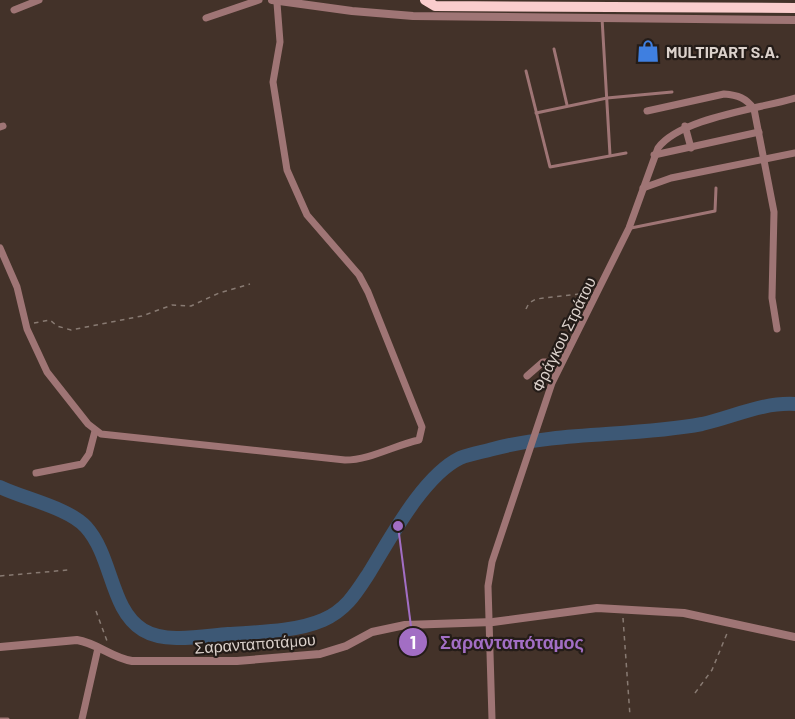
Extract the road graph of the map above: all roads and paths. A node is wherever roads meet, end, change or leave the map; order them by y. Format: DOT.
graph roads {
  1 [pos="39,0"];
  2 [pos="259,0"];
  3 [pos="424,0"];
  4 [pos="274,1"];
  5 [pos="795,8"];
  6 [pos="14,10"];
  7 [pos="602,16"];
  8 [pos="206,18"];
  9 [pos="795,20"];
  10 [pos="554,49"];
  11 [pos="526,71"];
  12 [pos="672,92"];
  13 [pos="606,98"];
  14 [pos="795,98"];
  15 [pos="567,105"];
  16 [pos="754,109"];
  17 [pos="647,111"];
  18 [pos="536,113"];
  19 [pos="686,126"];
  20 [pos="759,132"];
  21 [pos="691,148"];
  22 [pos="626,153"];
  23 [pos="795,153"];
  24 [pos="654,155"];
  25 [pos="610,156"];
  26 [pos="765,160"];
  27 [pos="643,188"];
  28 [pos="716,188"];
  29 [pos="629,228"];
  30 [pos="0,248"];
  31 [pos="250,284"];
  32 [pos="597,295"];
  33 [pos="526,309"];
  34 [pos="26,327"];
  35 [pos="777,329"];
  36 [pos="561,362"];
  37 [pos="526,376"];
  38 [pos="95,431"];
  39 [pos="36,473"];
  40 [pos="68,570"];
  41 [pos="0,576"];
  42 [pos="623,609"];
  43 [pos="96,611"];
  44 [pos="488,621"];
  45 [pos="730,623"];
  46 [pos="795,637"];
  47 [pos="0,647"];
  48 [pos="98,648"];
  49 [pos="107,653"];
  50 [pos="695,693"];
  51 [pos="630,716"];
  52 [pos="0,719"];
  53 [pos="8,719"];
  54 [pos="82,719"];
  55 [pos="492,719"];
  1 -- 6 [label="street"];
  2 -- 8 [label="street"];
  3 -- 5 [label="highway"];
  4 -- 7 [label="street"];
  4 -- 38 [label="street"];
  7 -- 9 [label="street"];
  7 -- 13 [label="lane"];
  10 -- 15 [label="lane"];
  11 -- 18 [label="lane"];
  12 -- 13 [label="lane"];
  13 -- 15 [label="lane"];
  13 -- 25 [label="lane"];
  14 -- 16 [label="street, Φράγκου Στράτου"];
  15 -- 18 [label="lane"];
  16 -- 17 [label="street"];
  16 -- 19 [label="street, Φράγκου Στράτου"];
  16 -- 20 [label="street"];
  18 -- 25 [label="lane"];
  19 -- 21 [label="street"];
  19 -- 24 [label="street, Φράγκου Στράτου"];
  20 -- 21 [label="street"];
  20 -- 26 [label="street"];
  21 -- 24 [label="street"];
  22 -- 25 [label="lane"];
  23 -- 26 [label="street"];
  24 -- 27 [label="street, Φράγκου Στράτου"];
  26 -- 27 [label="street"];
  26 -- 35 [label="street"];
  27 -- 29 [label="street, Φράγκου Στράτου"];
  28 -- 29 [label="lane"];
  29 -- 32 [label="street, Φράγκου Στράτου"];
  30 -- 34 [label="street"];
  31 -- 34 [label="path"];
  32 -- 33 [label="path"];
  32 -- 36 [label="street, Φράγκου Στράτου"];
  34 -- 38 [label="street"];
  36 -- 37 [label="street"];
  36 -- 44 [label="street, Φράγκου Στράτου"];
  38 -- 39 [label="street"];
  40 -- 41 [label="path"];
  42 -- 44 [label="street, Σαρανταποτάμου"];
  42 -- 45 [label="street, Σαρανταποτάμου"];
  42 -- 51 [label="path"];
  43 -- 49 [label="path"];
  44 -- 49 [label="street, Σαρανταποτάμου"];
  44 -- 55 [label="street, Φράγκου Στράτου"];
  45 -- 46 [label="street, Σαρανταποτάμου"];
  45 -- 50 [label="path"];
  47 -- 48 [label="street, Σαρανταποτάμου"];
  48 -- 49 [label="street, Σαρανταποτάμου"];
  48 -- 54 [label="street"];
  52 -- 53 [label="lane"];
}
